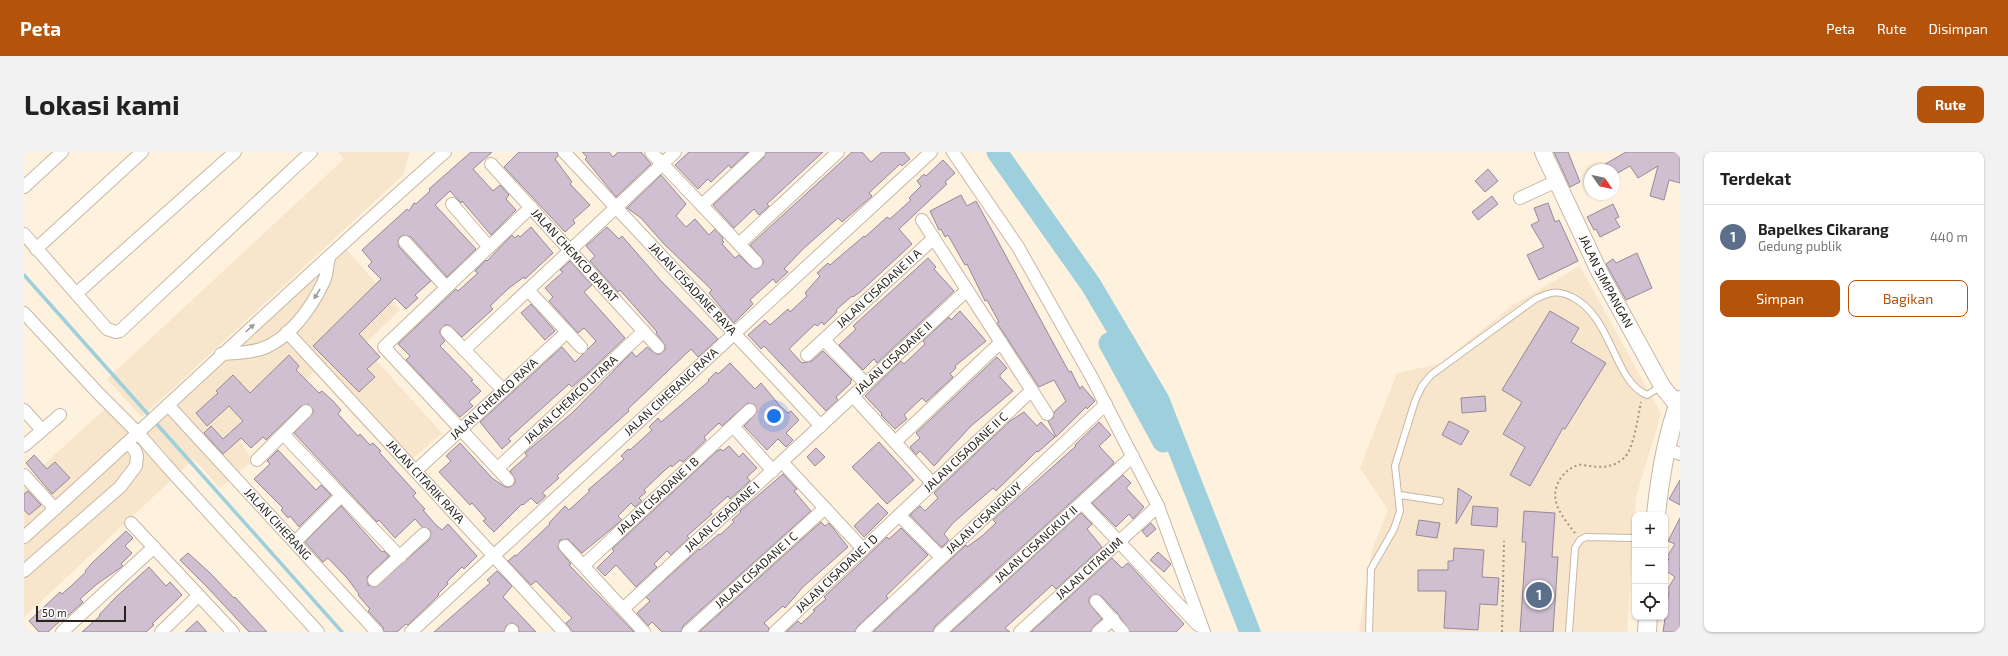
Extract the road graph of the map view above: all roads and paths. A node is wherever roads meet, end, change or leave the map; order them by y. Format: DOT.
graph roads {
  1 [pos="62,152"];
  2 [pos="142,152"];
  3 [pos="235,152"];
  4 [pos="311,152"];
  5 [pos="564,152"];
  6 [pos="651,152"];
  7 [pos="675,152"];
  8 [pos="759,152"];
  9 [pos="838,152"];
  10 [pos="931,152"];
  11 [pos="953,152"];
  12 [pos="1543,152"];
  13 [pos="439,154"];
  14 [pos="491,164"];
  15 [pos="662,164"];
  16 [pos="1557,180"];
  17 [pos="24,187"];
  18 [pos="1520,198"];
  19 [pos="452,204"];
  20 [pos="702,205"];
  21 [pos="531,207"];
  22 [pos="616,207"];
  23 [pos="922,220"];
  24 [pos="24,234"];
  25 [pos="934,238"];
  26 [pos="405,242"];
  27 [pos="739,244"];
  28 [pos="489,247"];
  29 [pos="36,249"];
  30 [pos="570,250"];
  31 [pos="329,258"];
  32 [pos="756,262"];
  33 [pos="446,287"];
  34 [pos="528,290"];
  35 [pos="967,290"];
  36 [pos="77,293"];
  37 [pos="24,313"];
  38 [pos="644,331"];
  39 [pos="287,332"];
  40 [pos="447,332"];
  41 [pos="567,332"];
  42 [pos="734,334"];
  43 [pos="824,340"];
  44 [pos="1001,342"];
  45 [pos="581,347"];
  46 [pos="658,347"];
  47 [pos="464,350"];
  48 [pos="221,354"];
  49 [pos="808,356"];
  50 [pos="866,384"];
  51 [pos="1662,386"];
  52 [pos="504,390"];
  53 [pos="1032,390"];
  54 [pos="1644,393"];
  55 [pos="853,396"];
  56 [pos="1106,404"];
  57 [pos="168,405"];
  58 [pos="1678,409"];
  59 [pos="24,410"];
  60 [pos="750,410"];
  61 [pos="306,411"];
  62 [pos="1047,414"];
  63 [pos="60,415"];
  64 [pos="733,426"];
  65 [pos="821,426"];
  66 [pos="143,428"];
  67 [pos="461,429"];
  68 [pos="42,430"];
  69 [pos="283,434"];
  70 [pos="895,442"];
  71 [pos="128,444"];
  72 [pos="24,446"];
  73 [pos="1673,451"];
  74 [pos="1132,456"];
  75 [pos="257,460"];
  76 [pos="782,462"];
  77 [pos="421,466"];
  78 [pos="498,468"];
  79 [pos="773,471"];
  80 [pos="24,475"];
  81 [pos="508,480"];
  82 [pos="932,483"];
  83 [pos="1400,495"];
  84 [pos="342,496"];
  85 [pos="1440,501"];
  86 [pos="1082,502"];
  87 [pos="1158,506"];
  88 [pos="825,508"];
  89 [pos="55,509"];
  90 [pos="1656,512"];
  91 [pos="899,515"];
  92 [pos="131,523"];
  93 [pos="424,534"];
  94 [pos="24,537"];
  95 [pos="1632,538"];
  96 [pos="1580,540"];
  97 [pos="1120,541"];
  98 [pos="1504,541"];
  99 [pos="295,542"];
  100 [pos="565,546"];
  101 [pos="154,547"];
  102 [pos="863,549"];
  103 [pos="494,555"];
  104 [pos="400,557"];
  105 [pos="941,557"];
  106 [pos="584,565"];
  107 [pos="24,571"];
  108 [pos="374,580"];
  109 [pos="198,596"];
  110 [pos="1096,601"];
  111 [pos="623,609"];
  112 [pos="1112,619"];
  113 [pos="1648,620"];
  114 [pos="1203,630"];
  115 [pos="62,632"];
  116 [pos="161,632"];
  117 [pos="233,632"];
  118 [pos="318,632"];
  119 [pos="377,632"];
  120 [pos="411,632"];
  121 [pos="564,632"];
  122 [pos="644,632"];
  123 [pos="688,632"];
  124 [pos="774,632"];
  125 [pos="862,632"];
  126 [pos="940,632"];
  127 [pos="1020,632"];
  128 [pos="1098,632"];
  129 [pos="1123,632"];
  130 [pos="1369,632"];
  131 [pos="1502,632"];
  132 [pos="1569,632"];
  133 [pos="1647,632"];
  1 -- 17 [label="street"];
  2 -- 29 [label="street"];
  3 -- 36 [label="street"];
  4 -- 36 [label="street"];
  5 -- 22 [label="street, JALAN CISADANE RAYA"];
  6 -- 15 [label="street"];
  7 -- 15 [label="street"];
  8 -- 20 [label="street"];
  9 -- 27 [label="street"];
  10 -- 42 [label="street, JALAN CIHERANG RAYA"];
  11 -- 56 [label="street"];
  12 -- 16 [label="street, JALAN SIMPANGAN"];
  13 -- 31 [label="street"];
  14 -- 21 [label="street, JALAN CHEMCO BARAT"];
  15 -- 20 [label="street"];
  15 -- 22 [label="street"];
  16 -- 18 [label="street"];
  16 -- 51 [label="street, JALAN SIMPANGAN"];
  19 -- 28 [label="street"];
  20 -- 27 [label="street"];
  21 -- 28 [label="street"];
  21 -- 30 [label="street, JALAN CHEMCO BARAT"];
  22 -- 30 [label="street"];
  22 -- 42 [label="street, JALAN CISADANE RAYA"];
  23 -- 25 [label="street"];
  24 -- 29 [label="street"];
  25 -- 35 [label="street"];
  25 -- 43 [label="street, JALAN CISADANE II A"];
  26 -- 33 [label="street"];
  27 -- 32 [label="street"];
  28 -- 33 [label="street"];
  29 -- 36 [label="street"];
  30 -- 34 [label="street"];
  30 -- 38 [label="street, JALAN CHEMCO BARAT"];
  31 -- 39 [label="street, one-way"];
  48 -- 31 [label="street, one-way"];
  33 -- 67 [label="street"];
  34 -- 41 [label="street"];
  34 -- 47 [label="street"];
  35 -- 44 [label="street"];
  35 -- 50 [label="street, JALAN CISADANE II"];
  37 -- 66 [label="street"];
  38 -- 46 [label="street, JALAN CHEMCO BARAT"];
  38 -- 78 [label="street, JALAN CHEMCO UTARA"];
  39 -- 48 [label="street"];
  39 -- 103 [label="street, JALAN CITARIK RAYA"];
  40 -- 47 [label="street"];
  41 -- 45 [label="street"];
  41 -- 52 [label="street, JALAN CHEMCO RAYA"];
  42 -- 65 [label="street, JALAN CISADANE RAYA"];
  42 -- 103 [label="street, JALAN CIHERANG RAYA"];
  43 -- 49 [label="street, JALAN CISADANE II A"];
  43 -- 50 [label="street"];
  44 -- 53 [label="street"];
  44 -- 70 [label="street"];
  47 -- 52 [label="street"];
  48 -- 57 [label="street"];
  50 -- 55 [label="street, JALAN CISADANE II"];
  51 -- 54 [label="lane"];
  51 -- 58 [label="street, JALAN SIMPANGAN"];
  52 -- 67 [label="street, JALAN CHEMCO RAYA"];
  53 -- 62 [label="street"];
  53 -- 82 [label="street, JALAN CISADANE II C"];
  54 -- 83 [label="lane"];
  54 -- 96 [label="path"];
  55 -- 65 [label="street, JALAN CISADANE II"];
  55 -- 70 [label="street"];
  56 -- 74 [label="street"];
  56 -- 105 [label="street, JALAN CISANGKUY"];
  57 -- 66 [label="street"];
  57 -- 99 [label="street, JALAN CIHERANG"];
  58 -- 73 [label="main road"];
  59 -- 68 [label="street"];
  60 -- 64 [label="street, JALAN CISADANE I B"];
  61 -- 69 [label="street"];
  63 -- 68 [label="street"];
  64 -- 79 [label="street"];
  64 -- 106 [label="street, JALAN CISADANE I B"];
  65 -- 76 [label="street, JALAN CISADANE I"];
  66 -- 71 [label="street"];
  66 -- 118 [label="street"];
  67 -- 77 [label="street, JALAN CHEMCO RAYA"];
  67 -- 78 [label="street"];
  68 -- 72 [label="street"];
  69 -- 75 [label="street"];
  69 -- 84 [label="street"];
  70 -- 82 [label="street"];
  71 -- 89 [label="street"];
  71 -- 107 [label="street"];
  73 -- 90 [label="main road"];
  74 -- 86 [label="street, JALAN CISANGKUY II"];
  74 -- 87 [label="street"];
  76 -- 79 [label="street, JALAN CISADANE I"];
  76 -- 88 [label="street"];
  78 -- 81 [label="street"];
  79 -- 111 [label="street, JALAN CISADANE I"];
  80 -- 89 [label="street"];
  82 -- 91 [label="street, JALAN CISADANE II C"];
  83 -- 85 [label="lane"];
  83 -- 130 [label="lane"];
  84 -- 99 [label="street"];
  84 -- 104 [label="street"];
  86 -- 97 [label="street"];
  86 -- 126 [label="street, JALAN CISANGKUY II"];
  87 -- 97 [label="street, JALAN CITARUM"];
  87 -- 114 [label="street"];
  88 -- 102 [label="street"];
  88 -- 123 [label="street, JALAN CISADANE I C"];
  89 -- 94 [label="street"];
  91 -- 102 [label="street, JALAN CISADANE I D"];
  91 -- 105 [label="street"];
  92 -- 101 [label="street"];
  93 -- 104 [label="street"];
  95 -- 96 [label="lane"];
  96 -- 132 [label="lane"];
  97 -- 114 [label="street"];
  97 -- 127 [label="street, JALAN CITARUM"];
  98 -- 131 [label="path"];
  99 -- 119 [label="street, JALAN CIHERANG"];
  100 -- 106 [label="street"];
  101 -- 109 [label="street"];
  101 -- 115 [label="street"];
  102 -- 124 [label="street, JALAN CISADANE I D"];
  103 -- 120 [label="street, JALAN CIHERANG RAYA"];
  103 -- 121 [label="street, JALAN CITARIK RAYA"];
  104 -- 108 [label="street"];
  105 -- 125 [label="street, JALAN CISANGKUY"];
  106 -- 111 [label="street"];
  109 -- 116 [label="street"];
  109 -- 117 [label="street"];
  110 -- 112 [label="street"];
  111 -- 122 [label="street"];
  112 -- 128 [label="street"];
  112 -- 129 [label="street"];
  113 -- 133 [label="main road"];
}
